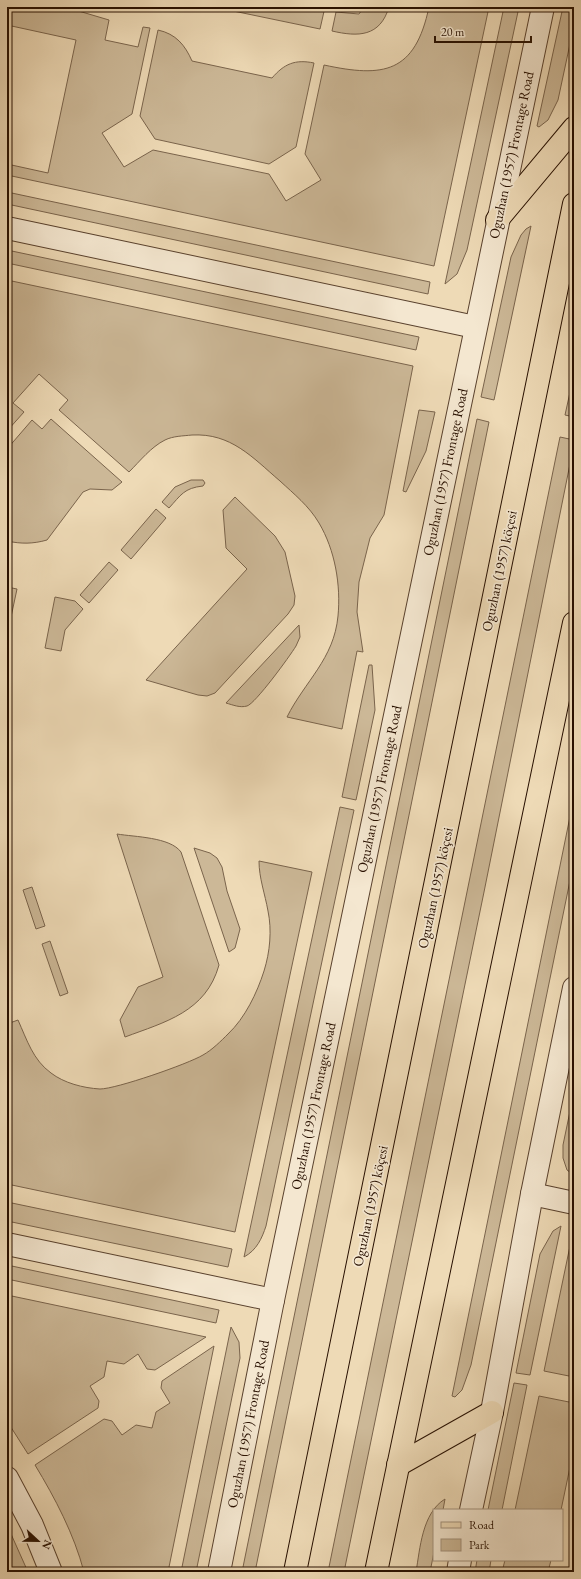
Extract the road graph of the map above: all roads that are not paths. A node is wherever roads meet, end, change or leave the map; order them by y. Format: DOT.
graph roads {
  1 [pos="543,7"];
  2 [pos="574,128"];
  3 [pos="574,204"];
  4 [pos="498,220"];
  5 [pos="7,228"];
  6 [pos="475,327"];
  7 [pos="574,623"];
  8 [pos="574,988"];
  9 [pos="532,1194"];
  10 [pos="574,1203"];
  11 [pos="7,1244"];
  12 [pos="273,1300"];
  13 [pos="492,1412"];
  14 [pos="398,1465"];
  15 [pos="7,1478"];
  16 [pos="471,1509"];
  17 [pos="460,1561"];
  18 [pos="51,1572"];
  19 [pos="219,1572"];
  20 [pos="296,1572"];
  21 [pos="376,1572"];
  22 [pos="458,1572"];
  1 -- 4 [label="street, Oguzhan (1957) Frontage Road"];
  2 -- 4 [label="main road"];
  3 -- 20 [label="main road, Oguzhan (1957) köçesi"];
  4 -- 6 [label="street, Oguzhan (1957) Frontage Road"];
  5 -- 6 [label="street"];
  6 -- 12 [label="street, Oguzhan (1957) Frontage Road"];
  7 -- 14 [label="main road"];
  8 -- 9 [label="street"];
  9 -- 10 [label="street"];
  9 -- 13 [label="street"];
  11 -- 12 [label="street"];
  12 -- 19 [label="street, Oguzhan (1957) Frontage Road"];
  13 -- 14 [label="main road"];
  13 -- 16 [label="street"];
  14 -- 21 [label="main road"];
  15 -- 18 [label="street"];
  17 -- 22 [label="street"];
}
